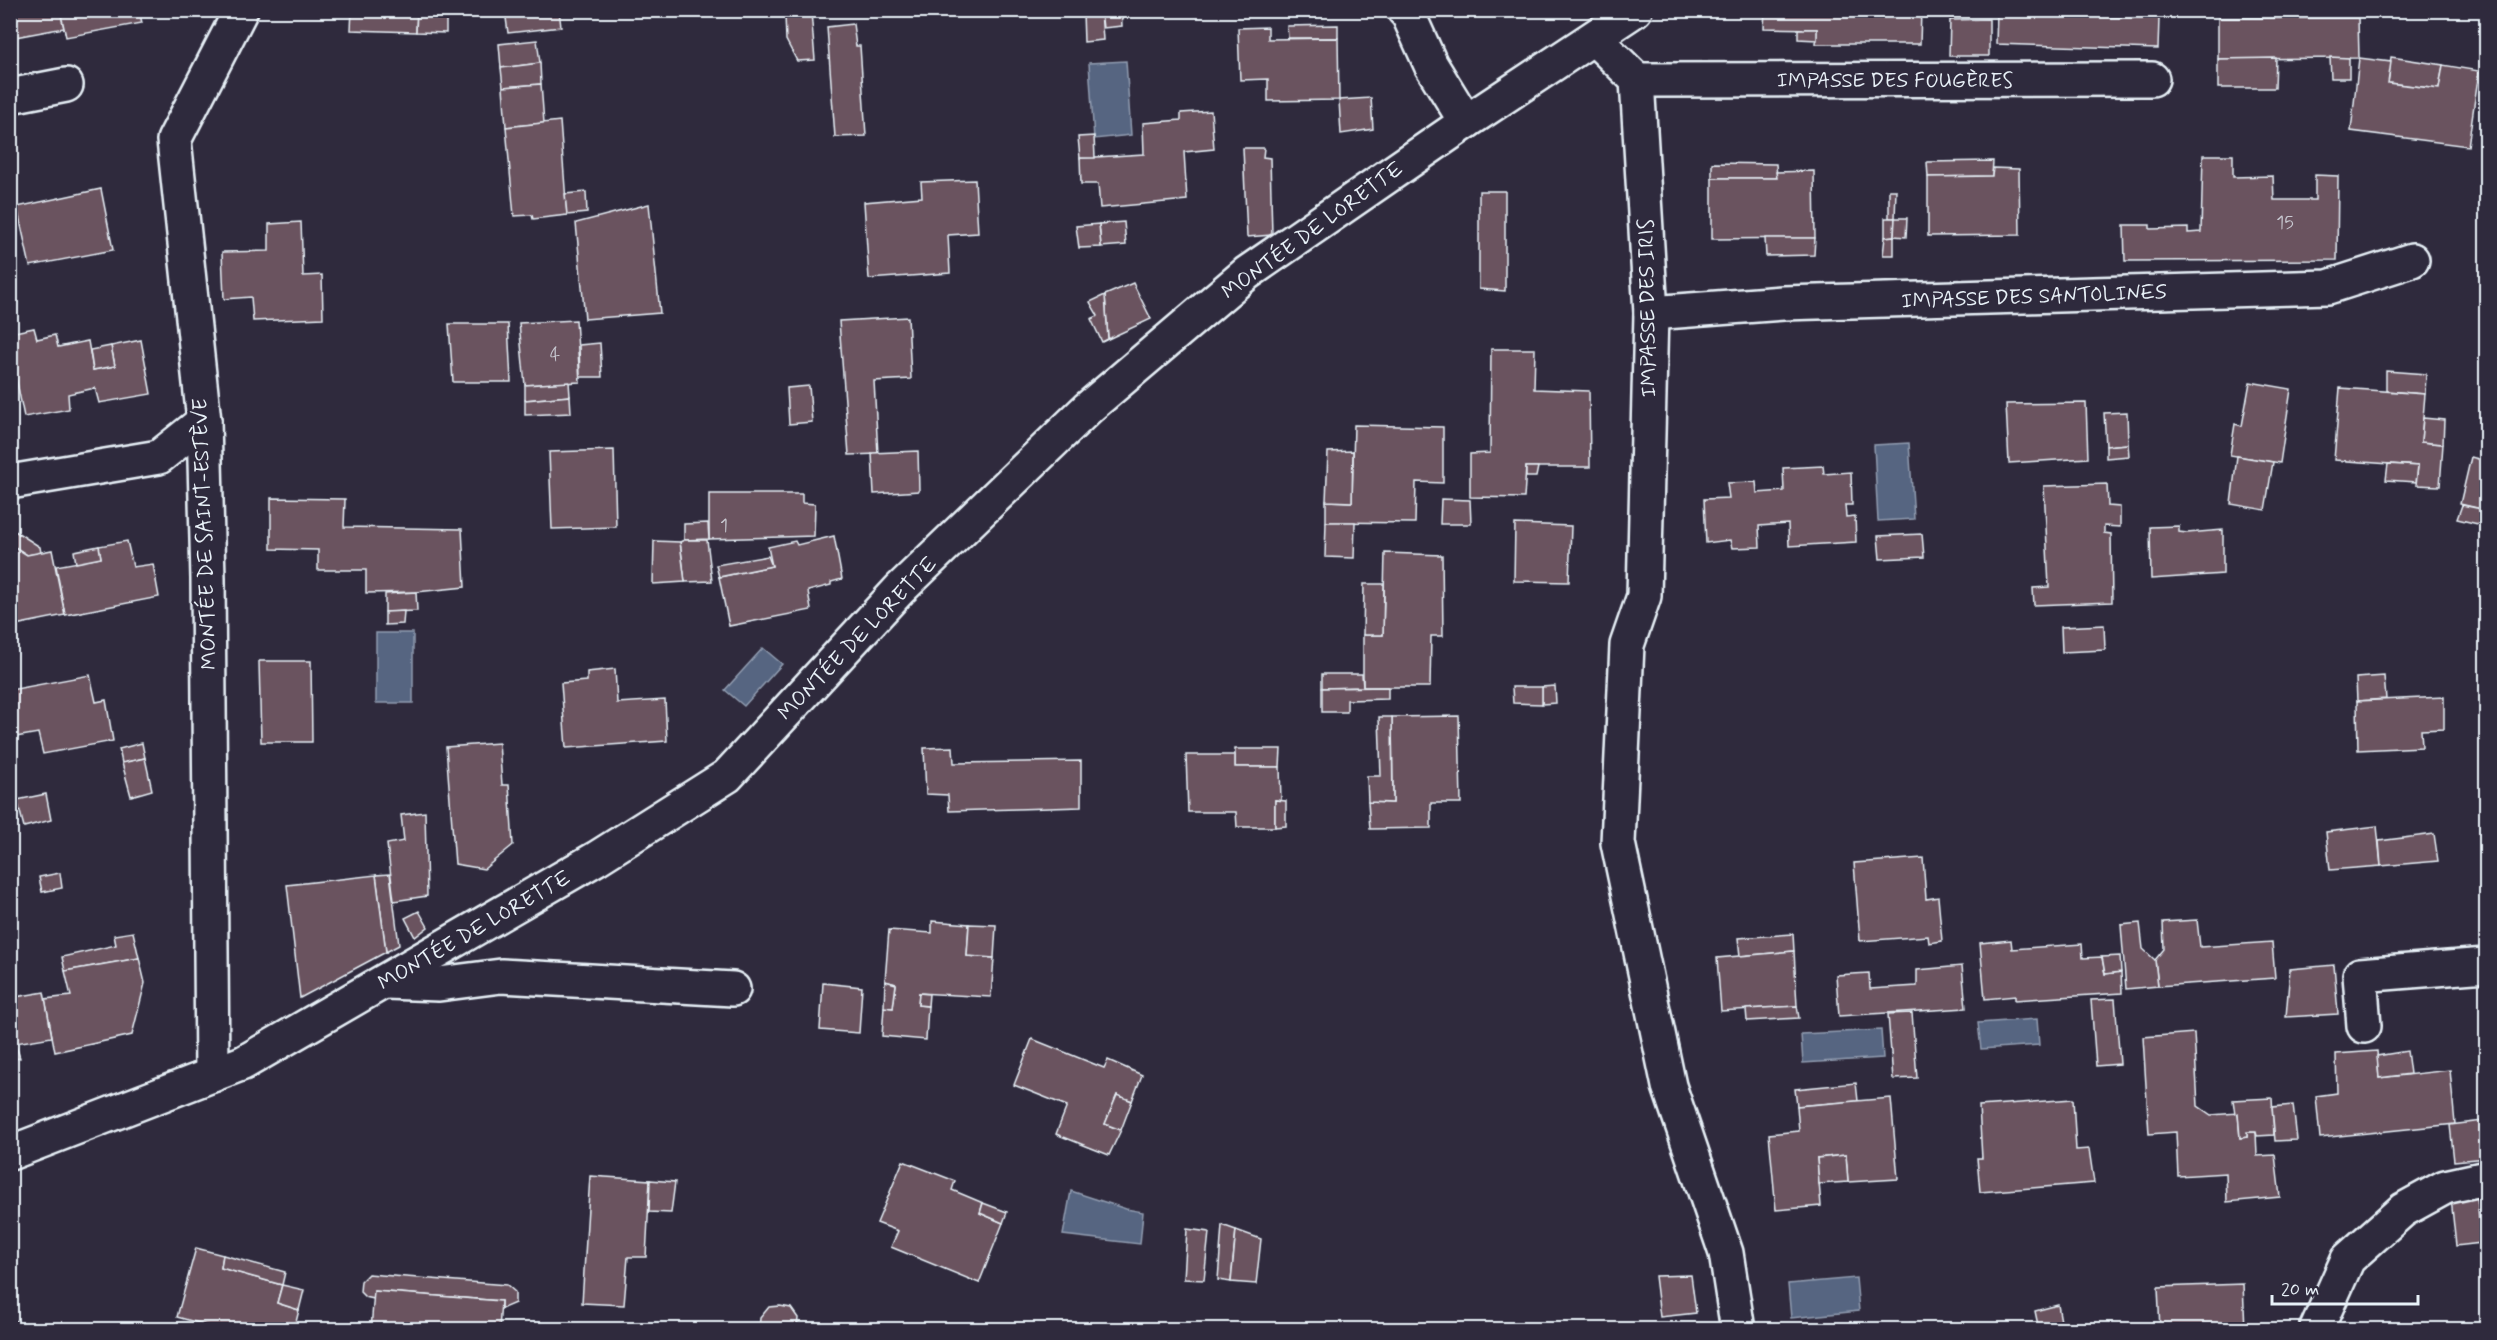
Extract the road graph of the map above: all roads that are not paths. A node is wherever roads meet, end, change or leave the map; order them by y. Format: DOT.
graph roads {
  1 [pos="241,10"];
  2 [pos="1404,10"];
  3 [pos="1635,10"];
  4 [pos="1594,38"];
  5 [pos="2152,79"];
  6 [pos="1637,81"];
  7 [pos="66,86"];
  8 [pos="10,96"];
  9 [pos="1466,122"];
  10 [pos="2412,260"];
  11 [pos="1651,313"];
  12 [pos="204,421"];
  13 [pos="10,482"];
  14 [pos="2487,965"];
  15 [pos="386,982"];
  16 [pos="733,989"];
  17 [pos="2364,1026"];
  18 [pos="212,1076"];
  19 [pos="10,1154"];
  20 [pos="2487,1178"];
  21 [pos="1738,1329"];
  22 [pos="2316,1329"];
  1 -- 12 [label="street, MONTÉE DE SAINT-ESTÈVE"];
  2 -- 9 [label="street"];
  3 -- 4 [label="street, MONTÉE DE LORETTE"];
  4 -- 6 [label="street"];
  4 -- 9 [label="street, MONTÉE DE LORETTE"];
  5 -- 6 [label="street, IMPASSE DES FOUGÈRES"];
  6 -- 11 [label="street, IMPASSE DES IRIS"];
  7 -- 8 [label="street"];
  9 -- 15 [label="street, MONTÉE DE LORETTE"];
  10 -- 11 [label="street, IMPASSE DES SANTOLINES"];
  11 -- 21 [label="street, IMPASSE DES IRIS"];
  12 -- 13 [label="street"];
  12 -- 18 [label="street, MONTÉE DE SAINT-ESTÈVE"];
  14 -- 17 [label="street"];
  15 -- 16 [label="street"];
  15 -- 18 [label="street, MONTÉE DE LORETTE"];
  18 -- 19 [label="street, MONTÉE DE LORETTE"];
  20 -- 22 [label="street"];
}
